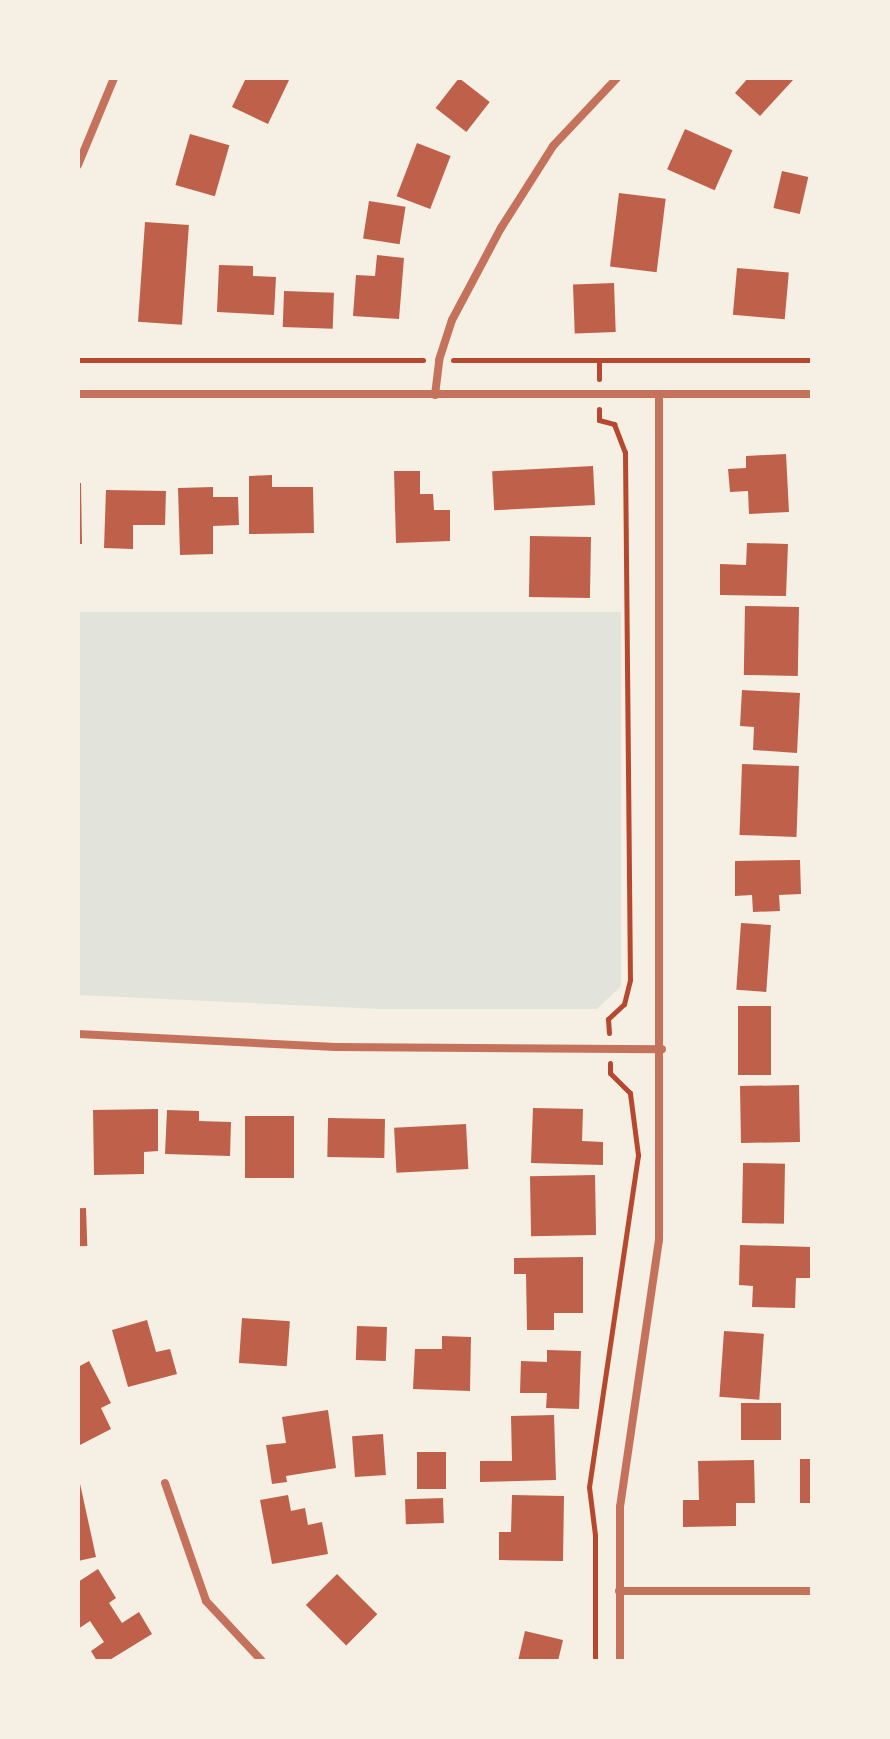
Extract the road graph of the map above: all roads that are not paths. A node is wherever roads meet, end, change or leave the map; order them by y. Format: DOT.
graph roads {
  1 [pos="114,78"];
  2 [pos="617,78"];
  3 [pos="78,165"];
  4 [pos="78,394"];
  5 [pos="659,394"];
  6 [pos="812,394"];
  7 [pos="435,395"];
  8 [pos="78,1034"];
  9 [pos="662,1049"];
  10 [pos="165,1483"];
  11 [pos="619,1591"];
  12 [pos="812,1591"];
  13 [pos="262,1661"];
  14 [pos="620,1661"];
  1 -- 3 [label="street"];
  2 -- 7 [label="street"];
  4 -- 7 [label="street"];
  5 -- 6 [label="street"];
  5 -- 7 [label="street"];
  5 -- 9 [label="street"];
  8 -- 9 [label="street"];
  9 -- 11 [label="street"];
  10 -- 13 [label="street"];
  11 -- 12 [label="street"];
  11 -- 14 [label="street"];
}
